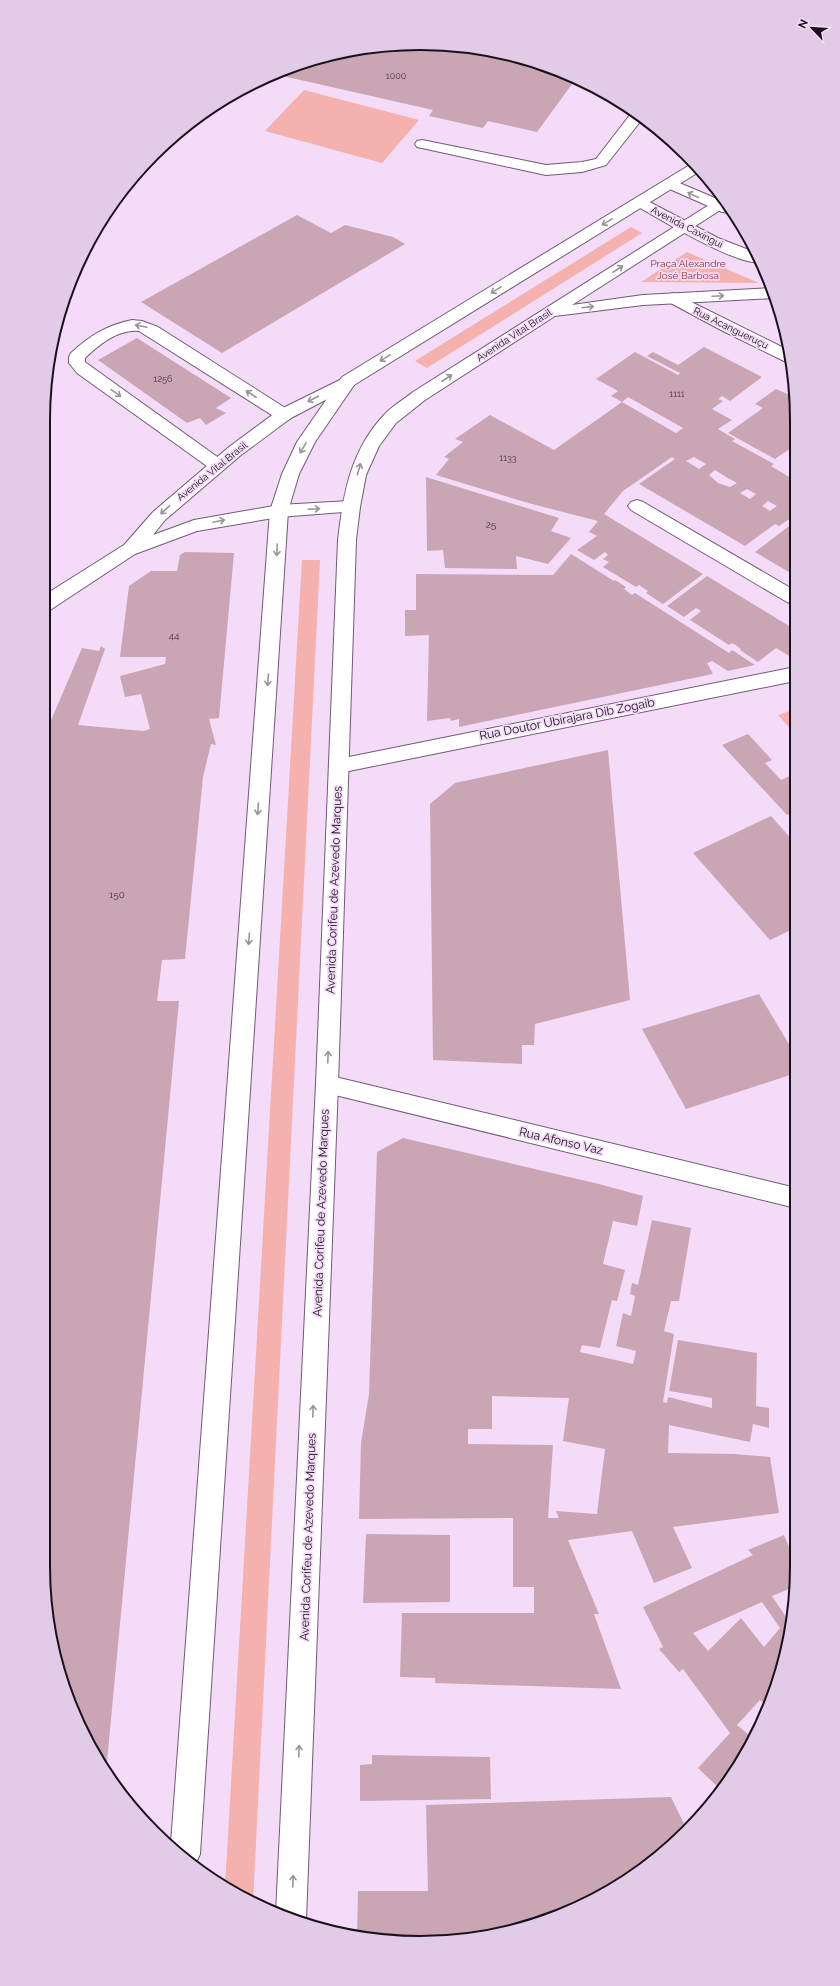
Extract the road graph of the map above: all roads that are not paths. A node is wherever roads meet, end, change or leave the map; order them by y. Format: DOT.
graph roads {
  1 [pos="635,118"];
  2 [pos="422,144"];
  3 [pos="692,170"];
  4 [pos="670,184"];
  5 [pos="640,202"];
  6 [pos="722,206"];
  7 [pos="685,226"];
  8 [pos="752,256"];
  9 [pos="767,293"];
  10 [pos="673,298"];
  11 [pos="550,313"];
  12 [pos="784,354"];
  13 [pos="348,381"];
  14 [pos="284,415"];
  15 [pos="217,465"];
  16 [pos="637,506"];
  17 [pos="350,507"];
  18 [pos="279,511"];
  19 [pos="129,550"];
  20 [pos="790,596"];
  21 [pos="50,601"];
  22 [pos="790,675"];
  23 [pos="338,766"];
  24 [pos="327,1084"];
  25 [pos="790,1197"];
  26 [pos="185,1852"];
  27 [pos="291,1913"];
  1 -- 2 [label="main road"];
  3 -- 4 [label="main road, Avenida Vital Brasil"];
  4 -- 5 [label="main road, Avenida Vital Brasil"];
  6 -- 4 [label="main road, one-way"];
  5 -- 7 [label="main road, Avenida Caxingui"];
  5 -- 13 [label="main road, Avenida Vital Brasil, one-way"];
  6 -- 7 [label="main road, Avenida Vital Brasil"];
  7 -- 8 [label="main road, Avenida Caxingui"];
  11 -- 7 [label="main road, Avenida Vital Brasil, one-way"];
  10 -- 9 [label="main road, one-way"];
  11 -- 10 [label="main road, one-way"];
  10 -- 12 [label="main road, Rua Acangueruçu"];
  17 -- 11 [label="main road, Avenida Vital Brasil, one-way"];
  13 -- 14 [label="main road, Avenida Vital Brasil, one-way"];
  13 -- 18 [label="main road, Avenida Vital Brasil, one-way"];
  14 -- 15 [label="main road, Avenida Vital Brasil"];
  14 -- 15 [label="main road, one-way"];
  15 -- 19 [label="main road, Avenida Vital Brasil, one-way"];
  16 -- 20 [label="main road"];
  18 -- 17 [label="main road, one-way"];
  17 -- 23 [label="main road, Avenida Corifeu de Azevedo Marques"];
  19 -- 18 [label="main road, Avenida Vital Brasil, one-way"];
  18 -- 26 [label="main road, one-way"];
  19 -- 21 [label="main road, Avenida Vital Brasil"];
  22 -- 23 [label="main road, Rua Doutor Ubirajara Dib Zogaib"];
  24 -- 23 [label="main road, Avenida Corifeu de Azevedo Marques, one-way"];
  24 -- 25 [label="main road, Rua Afonso Vaz"];
  27 -- 24 [label="main road, Avenida Corifeu de Azevedo Marques, one-way"];
}
